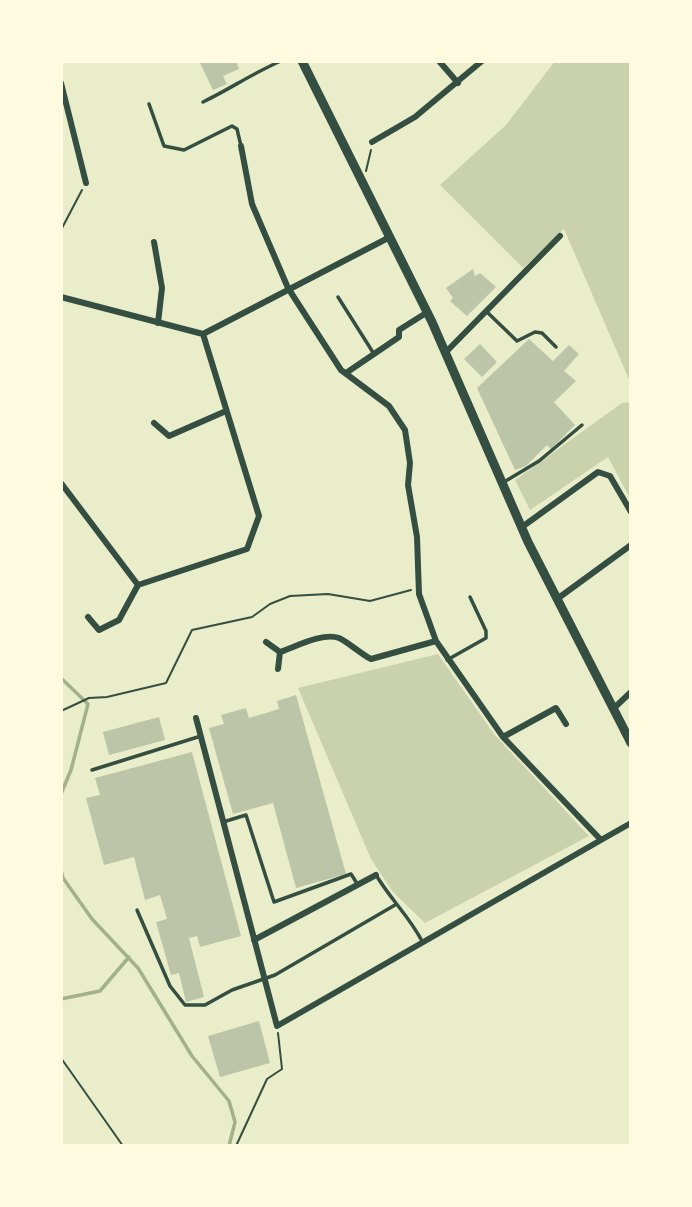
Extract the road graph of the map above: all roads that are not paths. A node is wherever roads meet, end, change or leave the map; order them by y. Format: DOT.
graph roads {
  1 [pos="281,61"];
  2 [pos="302,61"];
  3 [pos="439,61"];
  4 [pos="482,61"];
  5 [pos="61,83"];
  6 [pos="458,83"];
  7 [pos="203,102"];
  8 [pos="149,104"];
  9 [pos="372,142"];
  10 [pos="241,146"];
  11 [pos="86,183"];
  12 [pos="560,236"];
  13 [pos="390,237"];
  14 [pos="154,242"];
  15 [pos="288,288"];
  16 [pos="61,297"];
  17 [pos="338,297"];
  18 [pos="486,311"];
  19 [pos="426,313"];
  20 [pos="158,323"];
  21 [pos="202,334"];
  22 [pos="556,347"];
  23 [pos="445,353"];
  24 [pos="374,354"];
  25 [pos="346,373"];
  26 [pos="226,411"];
  27 [pos="154,422"];
  28 [pos="582,425"];
  29 [pos="502,483"];
  30 [pos="61,484"];
  31 [pos="631,512"];
  32 [pos="522,527"];
  33 [pos="631,545"];
  34 [pos="138,585"];
  35 [pos="470,597"];
  36 [pos="558,599"];
  37 [pos="88,617"];
  38 [pos="436,641"];
  39 [pos="266,642"];
  40 [pos="280,652"];
  41 [pos="447,660"];
  42 [pos="278,670"];
  43 [pos="631,692"];
  44 [pos="613,709"];
  45 [pos="196,718"];
  46 [pos="566,724"];
  47 [pos="201,736"];
  48 [pos="503,737"];
  49 [pos="631,743"];
  50 [pos="92,770"];
  51 [pos="223,822"];
  52 [pos="631,824"];
  53 [pos="601,840"];
  54 [pos="376,875"];
  55 [pos="358,884"];
  56 [pos="395,905"];
  57 [pos="136,910"];
  58 [pos="254,940"];
  59 [pos="423,943"];
  60 [pos="264,979"];
  1 -- 7 [label="lane"];
  2 -- 13 [label="main road"];
  3 -- 6 [label="street"];
  4 -- 6 [label="street"];
  5 -- 11 [label="street"];
  6 -- 9 [label="street"];
  8 -- 10 [label="lane"];
  10 -- 15 [label="street"];
  12 -- 18 [label="street"];
  13 -- 15 [label="street"];
  13 -- 19 [label="main road"];
  14 -- 20 [label="street"];
  15 -- 21 [label="street"];
  15 -- 25 [label="street"];
  16 -- 20 [label="street"];
  17 -- 24 [label="lane"];
  18 -- 22 [label="lane"];
  18 -- 23 [label="street"];
  19 -- 23 [label="main road"];
  19 -- 24 [label="street"];
  20 -- 21 [label="street"];
  21 -- 26 [label="street"];
  23 -- 29 [label="main road"];
  24 -- 25 [label="street"];
  25 -- 38 [label="street"];
  26 -- 27 [label="street"];
  26 -- 34 [label="street"];
  28 -- 29 [label="lane"];
  29 -- 32 [label="main road"];
  30 -- 34 [label="street"];
  31 -- 32 [label="street"];
  32 -- 36 [label="main road"];
  33 -- 36 [label="street"];
  34 -- 37 [label="street"];
  35 -- 41 [label="lane"];
  36 -- 44 [label="main road"];
  38 -- 40 [label="street"];
  38 -- 41 [label="street"];
  39 -- 40 [label="street"];
  40 -- 42 [label="street"];
  41 -- 48 [label="street"];
  43 -- 44 [label="street"];
  44 -- 49 [label="main road"];
  45 -- 47 [label="street"];
  46 -- 48 [label="street"];
  47 -- 50 [label="lane"];
  47 -- 51 [label="street"];
  48 -- 53 [label="street"];
  51 -- 55 [label="lane"];
  51 -- 58 [label="street"];
  52 -- 53 [label="street"];
  53 -- 59 [label="street"];
  54 -- 55 [label="street"];
  54 -- 56 [label="lane"];
  55 -- 58 [label="street"];
  56 -- 59 [label="lane"];
  56 -- 60 [label="lane"];
  57 -- 60 [label="lane"];
  58 -- 60 [label="street"];
  59 -- 60 [label="street"];
}
